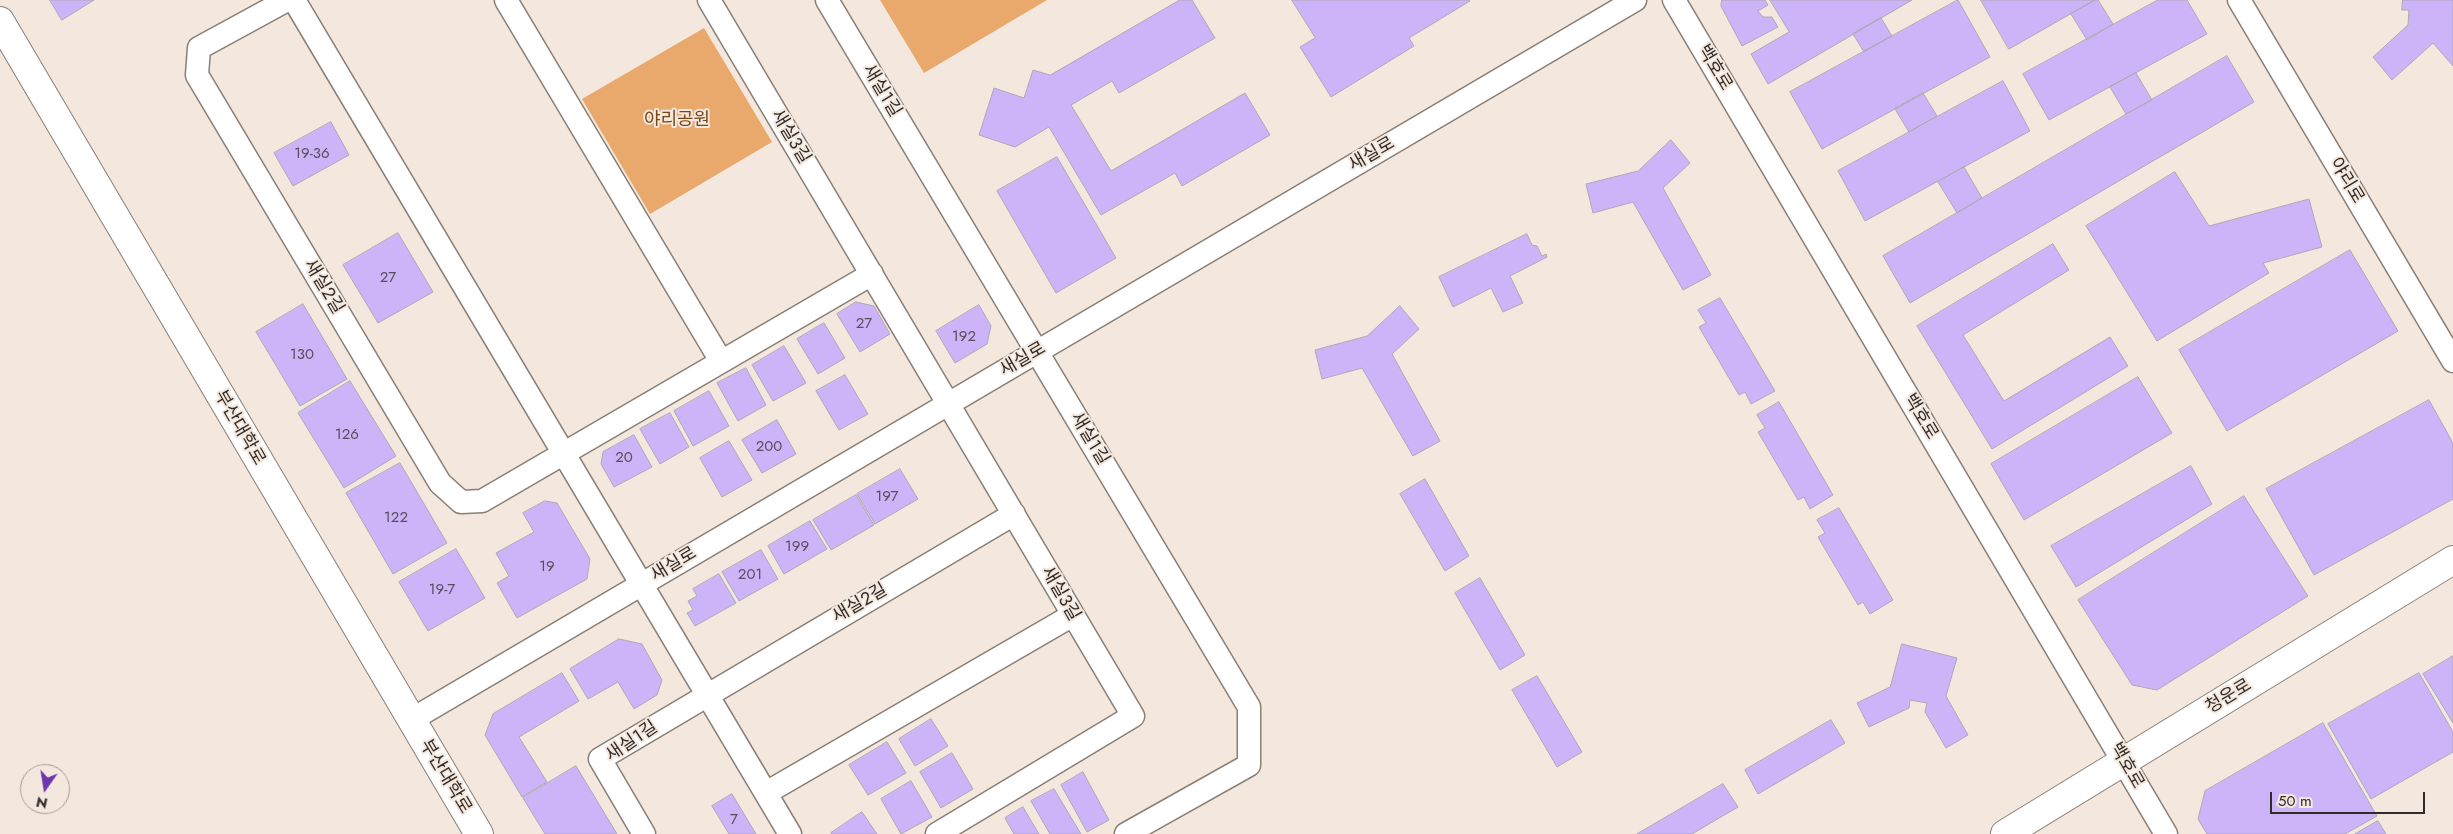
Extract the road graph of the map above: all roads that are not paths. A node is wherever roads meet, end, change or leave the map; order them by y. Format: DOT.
graph roads {
  1 [pos="287,0"];
  2 [pos="294,0"];
  3 [pos="506,0"];
  4 [pos="709,0"];
  5 [pos="827,0"];
  6 [pos="1635,0"];
  7 [pos="1674,0"];
  8 [pos="2239,0"];
  9 [pos="0,21"];
  10 [pos="872,274"];
  11 [pos="1037,352"];
  12 [pos="721,361"];
  13 [pos="2453,361"];
  14 [pos="949,403"];
  15 [pos="565,454"];
  16 [pos="1014,514"];
  17 [pos="2453,560"];
  18 [pos="643,584"];
  19 [pos="1073,615"];
  20 [pos="707,694"];
  21 [pos="411,720"];
  22 [pos="2123,762"];
  23 [pos="766,793"];
  24 [pos="478,834"];
  25 [pos="644,834"];
  26 [pos="790,834"];
  27 [pos="936,834"];
  28 [pos="1126,834"];
  29 [pos="2005,834"];
  30 [pos="2166,834"];
  1 -- 15 [label="street, 새실2길"];
  2 -- 15 [label="street"];
  3 -- 12 [label="street"];
  4 -- 10 [label="street, 새실3길"];
  5 -- 11 [label="street, 새실1길"];
  6 -- 11 [label="street, 새실로"];
  7 -- 22 [label="street, 백호로"];
  8 -- 13 [label="street, 야리로"];
  9 -- 21 [label="street, 부산대학로"];
  10 -- 12 [label="street"];
  10 -- 14 [label="street, 새실3길"];
  11 -- 14 [label="street, 새실로"];
  11 -- 28 [label="street, 새실1길"];
  12 -- 15 [label="street, 새실2길"];
  14 -- 16 [label="street, 새실3길"];
  14 -- 18 [label="street, 새실로"];
  15 -- 18 [label="street"];
  16 -- 19 [label="street, 새실3길"];
  16 -- 20 [label="street, 새실2길"];
  17 -- 22 [label="street, 청운로"];
  18 -- 20 [label="street"];
  18 -- 21 [label="street, 새실로"];
  19 -- 23 [label="street"];
  19 -- 27 [label="street, 새실3길"];
  20 -- 23 [label="street"];
  20 -- 25 [label="street, 새실1길"];
  21 -- 24 [label="street, 부산대학로"];
  22 -- 29 [label="street, 청운로"];
  22 -- 30 [label="street, 백호로"];
  23 -- 26 [label="street"];
}
